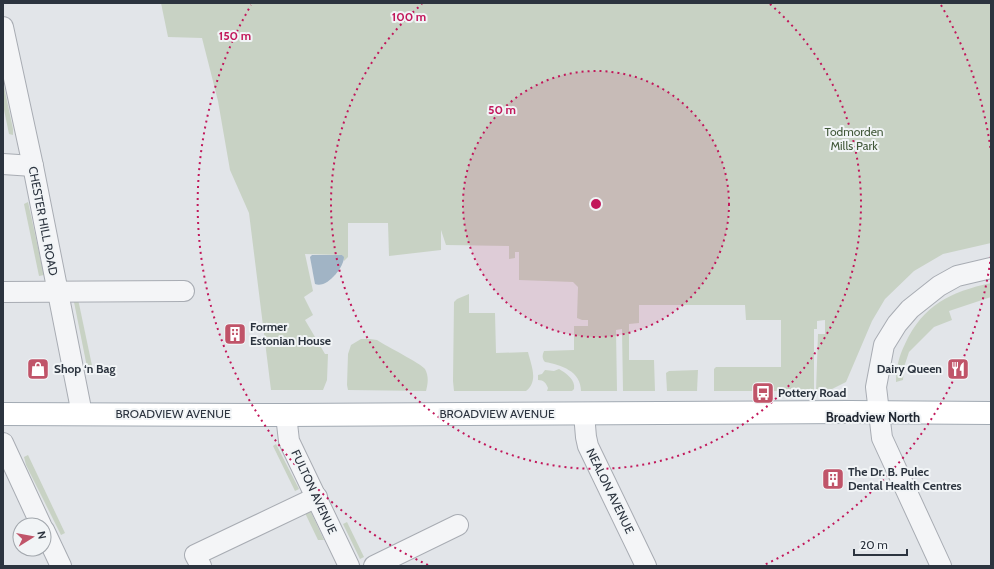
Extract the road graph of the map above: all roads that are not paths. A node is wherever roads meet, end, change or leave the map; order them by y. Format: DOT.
graph roads {
  1 [pos="3,27"];
  2 [pos="3,164"];
  3 [pos="32,166"];
  4 [pos="991,268"];
  5 [pos="3,292"];
  6 [pos="57,292"];
  7 [pos="184,292"];
  8 [pos="878,413"];
  9 [pos="991,413"];
  10 [pos="3,414"];
  11 [pos="82,414"];
  12 [pos="584,414"];
  13 [pos="286,415"];
  14 [pos="3,443"];
  15 [pos="317,497"];
  16 [pos="38,517"];
  17 [pos="458,525"];
  18 [pos="52,547"];
  19 [pos="61,566"];
  20 [pos="201,566"];
  21 [pos="349,566"];
  22 [pos="374,566"];
  23 [pos="646,566"];
  24 [pos="941,566"];
  1 -- 3 [label="street, CHESTER HILL ROAD"];
  2 -- 3 [label="street"];
  3 -- 6 [label="street, CHESTER HILL ROAD"];
  4 -- 8 [label="street"];
  5 -- 6 [label="street"];
  6 -- 7 [label="street"];
  6 -- 11 [label="street, CHESTER HILL ROAD"];
  8 -- 9 [label="main road, BROADVIEW AVENUE"];
  8 -- 12 [label="main road, BROADVIEW AVENUE"];
  8 -- 24 [label="street"];
  10 -- 11 [label="main road, BROADVIEW AVENUE"];
  11 -- 13 [label="main road, BROADVIEW AVENUE"];
  12 -- 13 [label="main road, BROADVIEW AVENUE"];
  12 -- 23 [label="street, NEALON AVENUE"];
  13 -- 15 [label="street, FULTON AVENUE"];
  14 -- 16 [label="street"];
  15 -- 20 [label="street"];
  15 -- 21 [label="street, FULTON AVENUE"];
  17 -- 22 [label="street"];
  18 -- 19 [label="street"];
}
